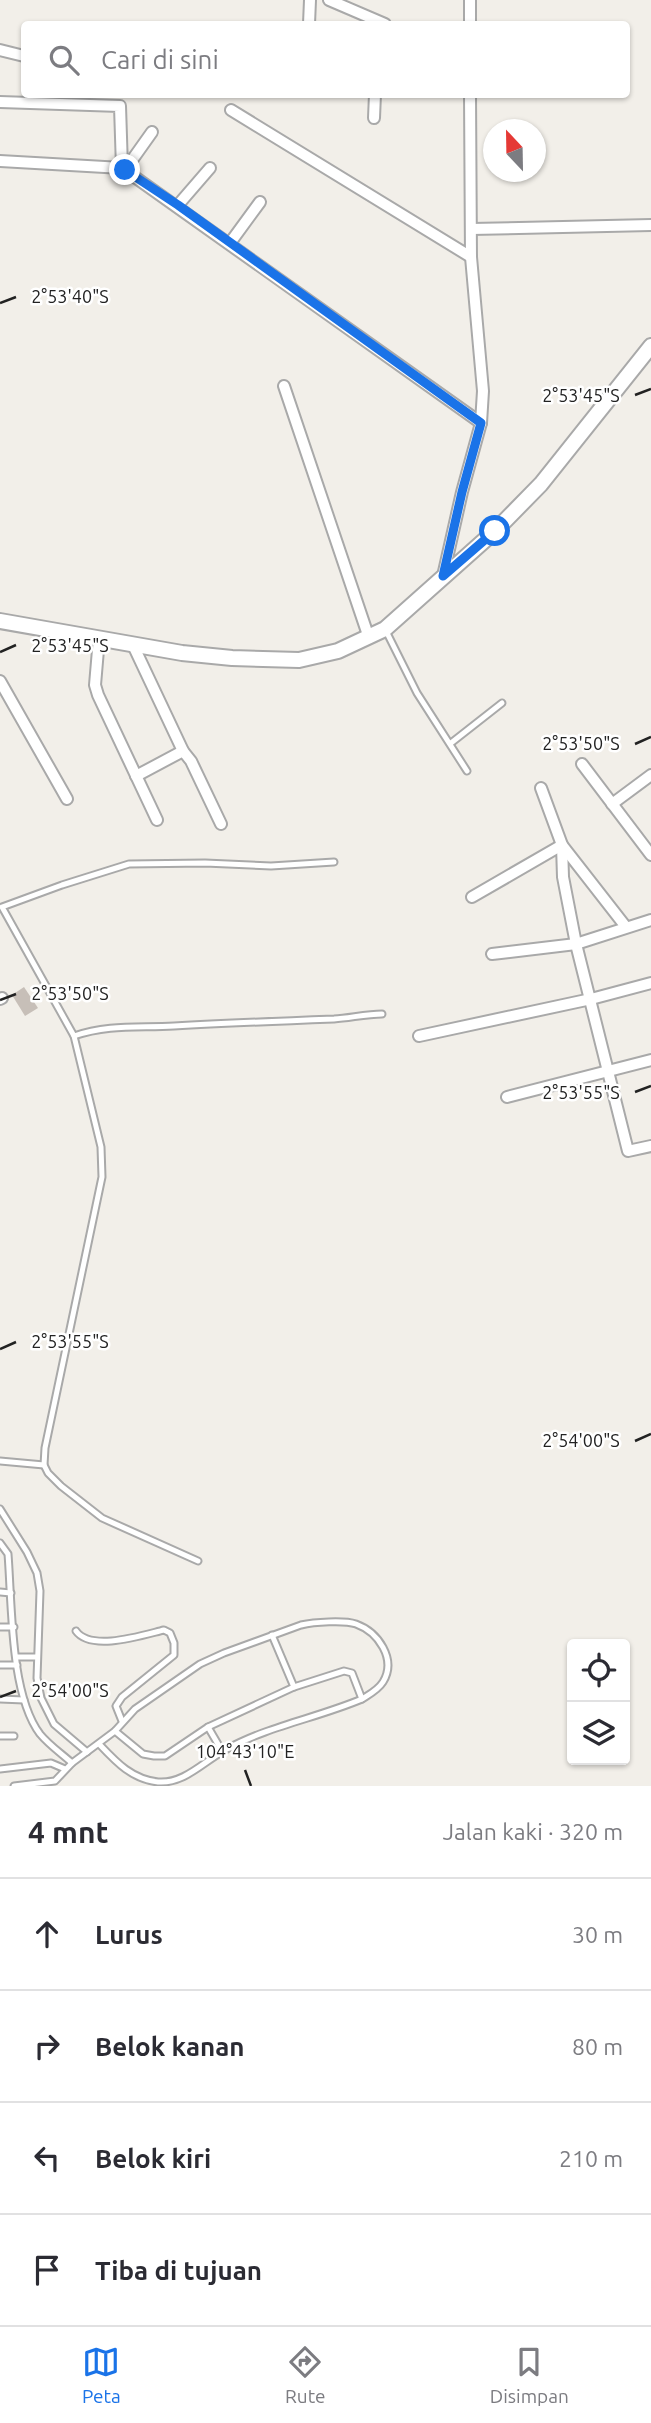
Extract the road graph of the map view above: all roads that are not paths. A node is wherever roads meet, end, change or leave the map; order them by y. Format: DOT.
graph roads {
  1 [pos="310,0"];
  2 [pos="330,0"];
  3 [pos="470,0"];
  4 [pos="309,21"];
  5 [pos="375,21"];
  6 [pos="470,21"];
  7 [pos="0,50"];
  8 [pos="21,55"];
  9 [pos="375,98"];
  10 [pos="470,98"];
  11 [pos="34,99"];
  12 [pos="0,102"];
  13 [pos="231,110"];
  14 [pos="373,118"];
  15 [pos="152,132"];
  16 [pos="0,162"];
  17 [pos="211,168"];
  18 [pos="124,169"];
  19 [pos="260,202"];
  20 [pos="178,205"];
  21 [pos="651,225"];
  22 [pos="471,229"];
  23 [pos="230,243"];
  24 [pos="471,257"];
  25 [pos="650,350"];
  26 [pos="284,386"];
  27 [pos="481,423"];
  28 [pos="443,576"];
  29 [pos="0,621"];
  30 [pos="385,629"];
  31 [pos="99,638"];
  32 [pos="369,638"];
  33 [pos="132,645"];
  34 [pos="0,681"];
  35 [pos="502,703"];
  36 [pos="451,743"];
  37 [pos="183,751"];
  38 [pos="582,764"];
  39 [pos="467,771"];
  40 [pos="651,775"];
  41 [pos="136,776"];
  42 [pos="541,788"];
  43 [pos="67,799"];
  44 [pos="612,804"];
  45 [pos="157,820"];
  46 [pos="221,824"];
  47 [pos="562,845"];
  48 [pos="651,854"];
  49 [pos="334,862"];
  50 [pos="472,897"];
  51 [pos="651,920"];
  52 [pos="626,927"];
  53 [pos="576,944"];
  54 [pos="492,954"];
  55 [pos="651,983"];
  56 [pos="591,999"];
  57 [pos="382,1014"];
  58 [pos="74,1036"];
  59 [pos="419,1037"];
  60 [pos="651,1060"];
  61 [pos="609,1070"];
  62 [pos="507,1097"];
  63 [pos="651,1146"];
  64 [pos="0,1461"];
  65 [pos="44,1465"];
  66 [pos="0,1509"];
  67 [pos="0,1543"];
  68 [pos="0,1554"];
  69 [pos="8,1554"];
  70 [pos="198,1561"];
  71 [pos="0,1592"];
  72 [pos="11,1593"];
  73 [pos="0,1627"];
  74 [pos="14,1627"];
  75 [pos="76,1631"];
  76 [pos="272,1635"];
  77 [pos="17,1657"];
  78 [pos="37,1657"];
  79 [pos="0,1665"];
  80 [pos="18,1665"];
  81 [pos="294,1687"];
  82 [pos="0,1699"];
  83 [pos="362,1699"];
  84 [pos="24,1700"];
  85 [pos="122,1721"];
  86 [pos="208,1727"];
  87 [pos="115,1731"];
  88 [pos="0,1736"];
  89 [pos="14,1736"];
  90 [pos="100,1745"];
  91 [pos="222,1751"];
  92 [pos="87,1752"];
  93 [pos="72,1763"];
  94 [pos="0,1769"];
  95 [pos="65,1769"];
  96 [pos="14,1786"];
  1 -- 4 [label="street"];
  2 -- 5 [label="street"];
  3 -- 6 [label="street"];
  7 -- 8 [label="street"];
  9 -- 14 [label="street"];
  10 -- 22 [label="street"];
  11 -- 12 [label="street"];
  11 -- 18 [label="street"];
  13 -- 24 [label="street"];
  15 -- 18 [label="street"];
  16 -- 18 [label="street"];
  17 -- 20 [label="street"];
  18 -- 20 [label="street"];
  19 -- 23 [label="street"];
  20 -- 23 [label="street"];
  21 -- 22 [label="street"];
  22 -- 24 [label="street"];
  23 -- 27 [label="street"];
  24 -- 27 [label="street"];
  25 -- 28 [label="street"];
  26 -- 32 [label="street"];
  27 -- 28 [label="street"];
  28 -- 30 [label="street"];
  29 -- 31 [label="street"];
  30 -- 32 [label="street"];
  30 -- 36 [label="lane"];
  31 -- 33 [label="street"];
  31 -- 41 [label="street"];
  32 -- 33 [label="street"];
  33 -- 37 [label="street"];
  34 -- 43 [label="street"];
  35 -- 36 [label="lane"];
  36 -- 39 [label="lane"];
  37 -- 41 [label="street"];
  37 -- 46 [label="street"];
  38 -- 44 [label="street"];
  40 -- 44 [label="street"];
  41 -- 45 [label="street"];
  42 -- 47 [label="street"];
  44 -- 48 [label="street"];
  47 -- 50 [label="street"];
  47 -- 52 [label="street"];
  47 -- 53 [label="street"];
  49 -- 58 [label="lane"];
  51 -- 52 [label="street"];
  52 -- 53 [label="street"];
  53 -- 54 [label="street"];
  53 -- 56 [label="street"];
  55 -- 56 [label="street"];
  56 -- 59 [label="street"];
  56 -- 61 [label="street"];
  57 -- 58 [label="lane"];
  58 -- 65 [label="lane"];
  60 -- 61 [label="street"];
  61 -- 62 [label="street"];
  61 -- 63 [label="street"];
  64 -- 65 [label="lane"];
  65 -- 70 [label="lane"];
  66 -- 78 [label="lane"];
  67 -- 69 [label="lane"];
  68 -- 69 [label="lane"];
  69 -- 72 [label="lane"];
  71 -- 72 [label="lane"];
  72 -- 74 [label="lane"];
  73 -- 74 [label="lane"];
  74 -- 77 [label="lane"];
  75 -- 85 [label="lane"];
  76 -- 81 [label="lane"];
  76 -- 83 [label="lane"];
  76 -- 85 [label="lane"];
  77 -- 78 [label="lane"];
  77 -- 80 [label="lane"];
  78 -- 92 [label="lane"];
  79 -- 80 [label="lane"];
  80 -- 84 [label="lane"];
  81 -- 83 [label="lane"];
  81 -- 86 [label="lane"];
  82 -- 84 [label="lane"];
  83 -- 91 [label="lane"];
  84 -- 93 [label="lane"];
  85 -- 87 [label="lane"];
  86 -- 87 [label="lane"];
  86 -- 91 [label="lane"];
  87 -- 90 [label="lane"];
  88 -- 89 [label="lane"];
  90 -- 91 [label="lane"];
  90 -- 92 [label="lane"];
  92 -- 93 [label="lane"];
  93 -- 95 [label="lane"];
  94 -- 95 [label="lane"];
  95 -- 96 [label="lane"];
}
